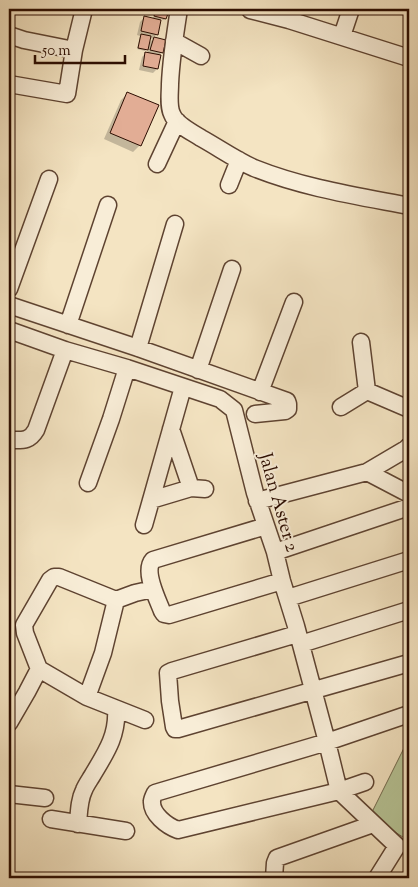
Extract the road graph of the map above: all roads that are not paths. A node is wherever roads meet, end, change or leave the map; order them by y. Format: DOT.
graph roads {
  1 [pos="84,9"];
  2 [pos="179,9"];
  3 [pos="350,9"];
  4 [pos="250,10"];
  5 [pos="291,14"];
  6 [pos="9,35"];
  7 [pos="342,36"];
  8 [pos="174,41"];
  9 [pos="74,50"];
  10 [pos="201,56"];
  11 [pos="409,58"];
  12 [pos="9,84"];
  13 [pos="177,121"];
  14 [pos="239,160"];
  15 [pos="157,164"];
  16 [pos="48,179"];
  17 [pos="230,185"];
  18 [pos="108,205"];
  19 [pos="409,206"];
  20 [pos="174,224"];
  21 [pos="232,269"];
  22 [pos="9,288"];
  23 [pos="294,302"];
  24 [pos="9,305"];
  25 [pos="68,325"];
  26 [pos="9,330"];
  27 [pos="361,342"];
  28 [pos="138,348"];
  29 [pos="65,350"];
  30 [pos="126,368"];
  31 [pos="198,370"];
  32 [pos="183,386"];
  33 [pos="367,391"];
  34 [pos="260,392"];
  35 [pos="340,407"];
  36 [pos="409,409"];
  37 [pos="255,414"];
  38 [pos="171,429"];
  39 [pos="9,440"];
  40 [pos="409,446"];
  41 [pos="368,472"];
  42 [pos="88,483"];
  43 [pos="409,494"];
  44 [pos="151,500"];
  45 [pos="257,501"];
  46 [pos="409,507"];
  47 [pos="144,525"];
  48 [pos="266,526"];
  49 [pos="275,552"];
  50 [pos="409,560"];
  51 [pos="282,581"];
  52 [pos="153,589"];
  53 [pos="288,598"];
  54 [pos="116,600"];
  55 [pos="409,610"];
  56 [pos="299,639"];
  57 [pos="409,663"];
  58 [pos="39,669"];
  59 [pos="313,690"];
  60 [pos="87,697"];
  61 [pos="116,709"];
  62 [pos="409,714"];
  63 [pos="145,720"];
  64 [pos="9,723"];
  65 [pos="327,742"];
  66 [pos="365,782"];
  67 [pos="339,791"];
  68 [pos="9,794"];
  69 [pos="45,798"];
  70 [pos="51,819"];
  71 [pos="78,824"];
  72 [pos="373,824"];
  73 [pos="126,831"];
  74 [pos="403,850"];
  75 [pos="374,877"];
  76 [pos="274,878"];
  1 -- 9 [label="street"];
  2 -- 8 [label="street"];
  3 -- 7 [label="street"];
  4 -- 5 [label="street"];
  5 -- 7 [label="street"];
  6 -- 9 [label="street"];
  7 -- 11 [label="street"];
  8 -- 10 [label="street"];
  8 -- 13 [label="street"];
  9 -- 12 [label="street"];
  13 -- 14 [label="street"];
  13 -- 15 [label="street"];
  14 -- 17 [label="street"];
  14 -- 19 [label="street"];
  16 -- 22 [label="street"];
  18 -- 25 [label="street"];
  20 -- 28 [label="street"];
  21 -- 31 [label="street"];
  23 -- 34 [label="street"];
  24 -- 25 [label="street"];
  25 -- 28 [label="street"];
  26 -- 29 [label="street, Jalan Aster 2"];
  27 -- 33 [label="street"];
  28 -- 31 [label="street"];
  29 -- 30 [label="street, Jalan Aster 2"];
  29 -- 39 [label="street"];
  30 -- 32 [label="street, Jalan Aster 2"];
  30 -- 42 [label="street"];
  31 -- 34 [label="street"];
  32 -- 38 [label="street"];
  32 -- 45 [label="street, Jalan Aster 2"];
  33 -- 35 [label="street"];
  33 -- 36 [label="street"];
  34 -- 37 [label="street"];
  38 -- 44 [label="street"];
  38 -- 44 [label="street"];
  40 -- 41 [label="street"];
  41 -- 43 [label="street"];
  41 -- 45 [label="street"];
  44 -- 47 [label="street"];
  45 -- 48 [label="street, Jalan Aster 2"];
  46 -- 49 [label="street"];
  48 -- 49 [label="street, Jalan Aster 2"];
  48 -- 52 [label="street"];
  49 -- 51 [label="street, Jalan Aster 2"];
  50 -- 53 [label="street"];
  51 -- 52 [label="street"];
  51 -- 53 [label="street, Jalan Aster 2"];
  52 -- 54 [label="street"];
  53 -- 56 [label="street, Jalan Aster 2"];
  54 -- 58 [label="street"];
  54 -- 60 [label="street"];
  55 -- 56 [label="street"];
  56 -- 59 [label="street, Jalan Aster 2"];
  56 -- 59 [label="street"];
  57 -- 59 [label="street"];
  58 -- 60 [label="street"];
  58 -- 64 [label="street"];
  59 -- 65 [label="street, Jalan Aster 2"];
  60 -- 61 [label="street"];
  61 -- 63 [label="street"];
  61 -- 71 [label="street"];
  62 -- 65 [label="street"];
  65 -- 67 [label="street, Jalan Aster 2"];
  65 -- 67 [label="street"];
  66 -- 67 [label="street"];
  67 -- 72 [label="street"];
  68 -- 69 [label="street"];
  70 -- 71 [label="street"];
  71 -- 73 [label="street"];
  72 -- 74 [label="street"];
  72 -- 76 [label="street"];
  74 -- 75 [label="street"];
}
